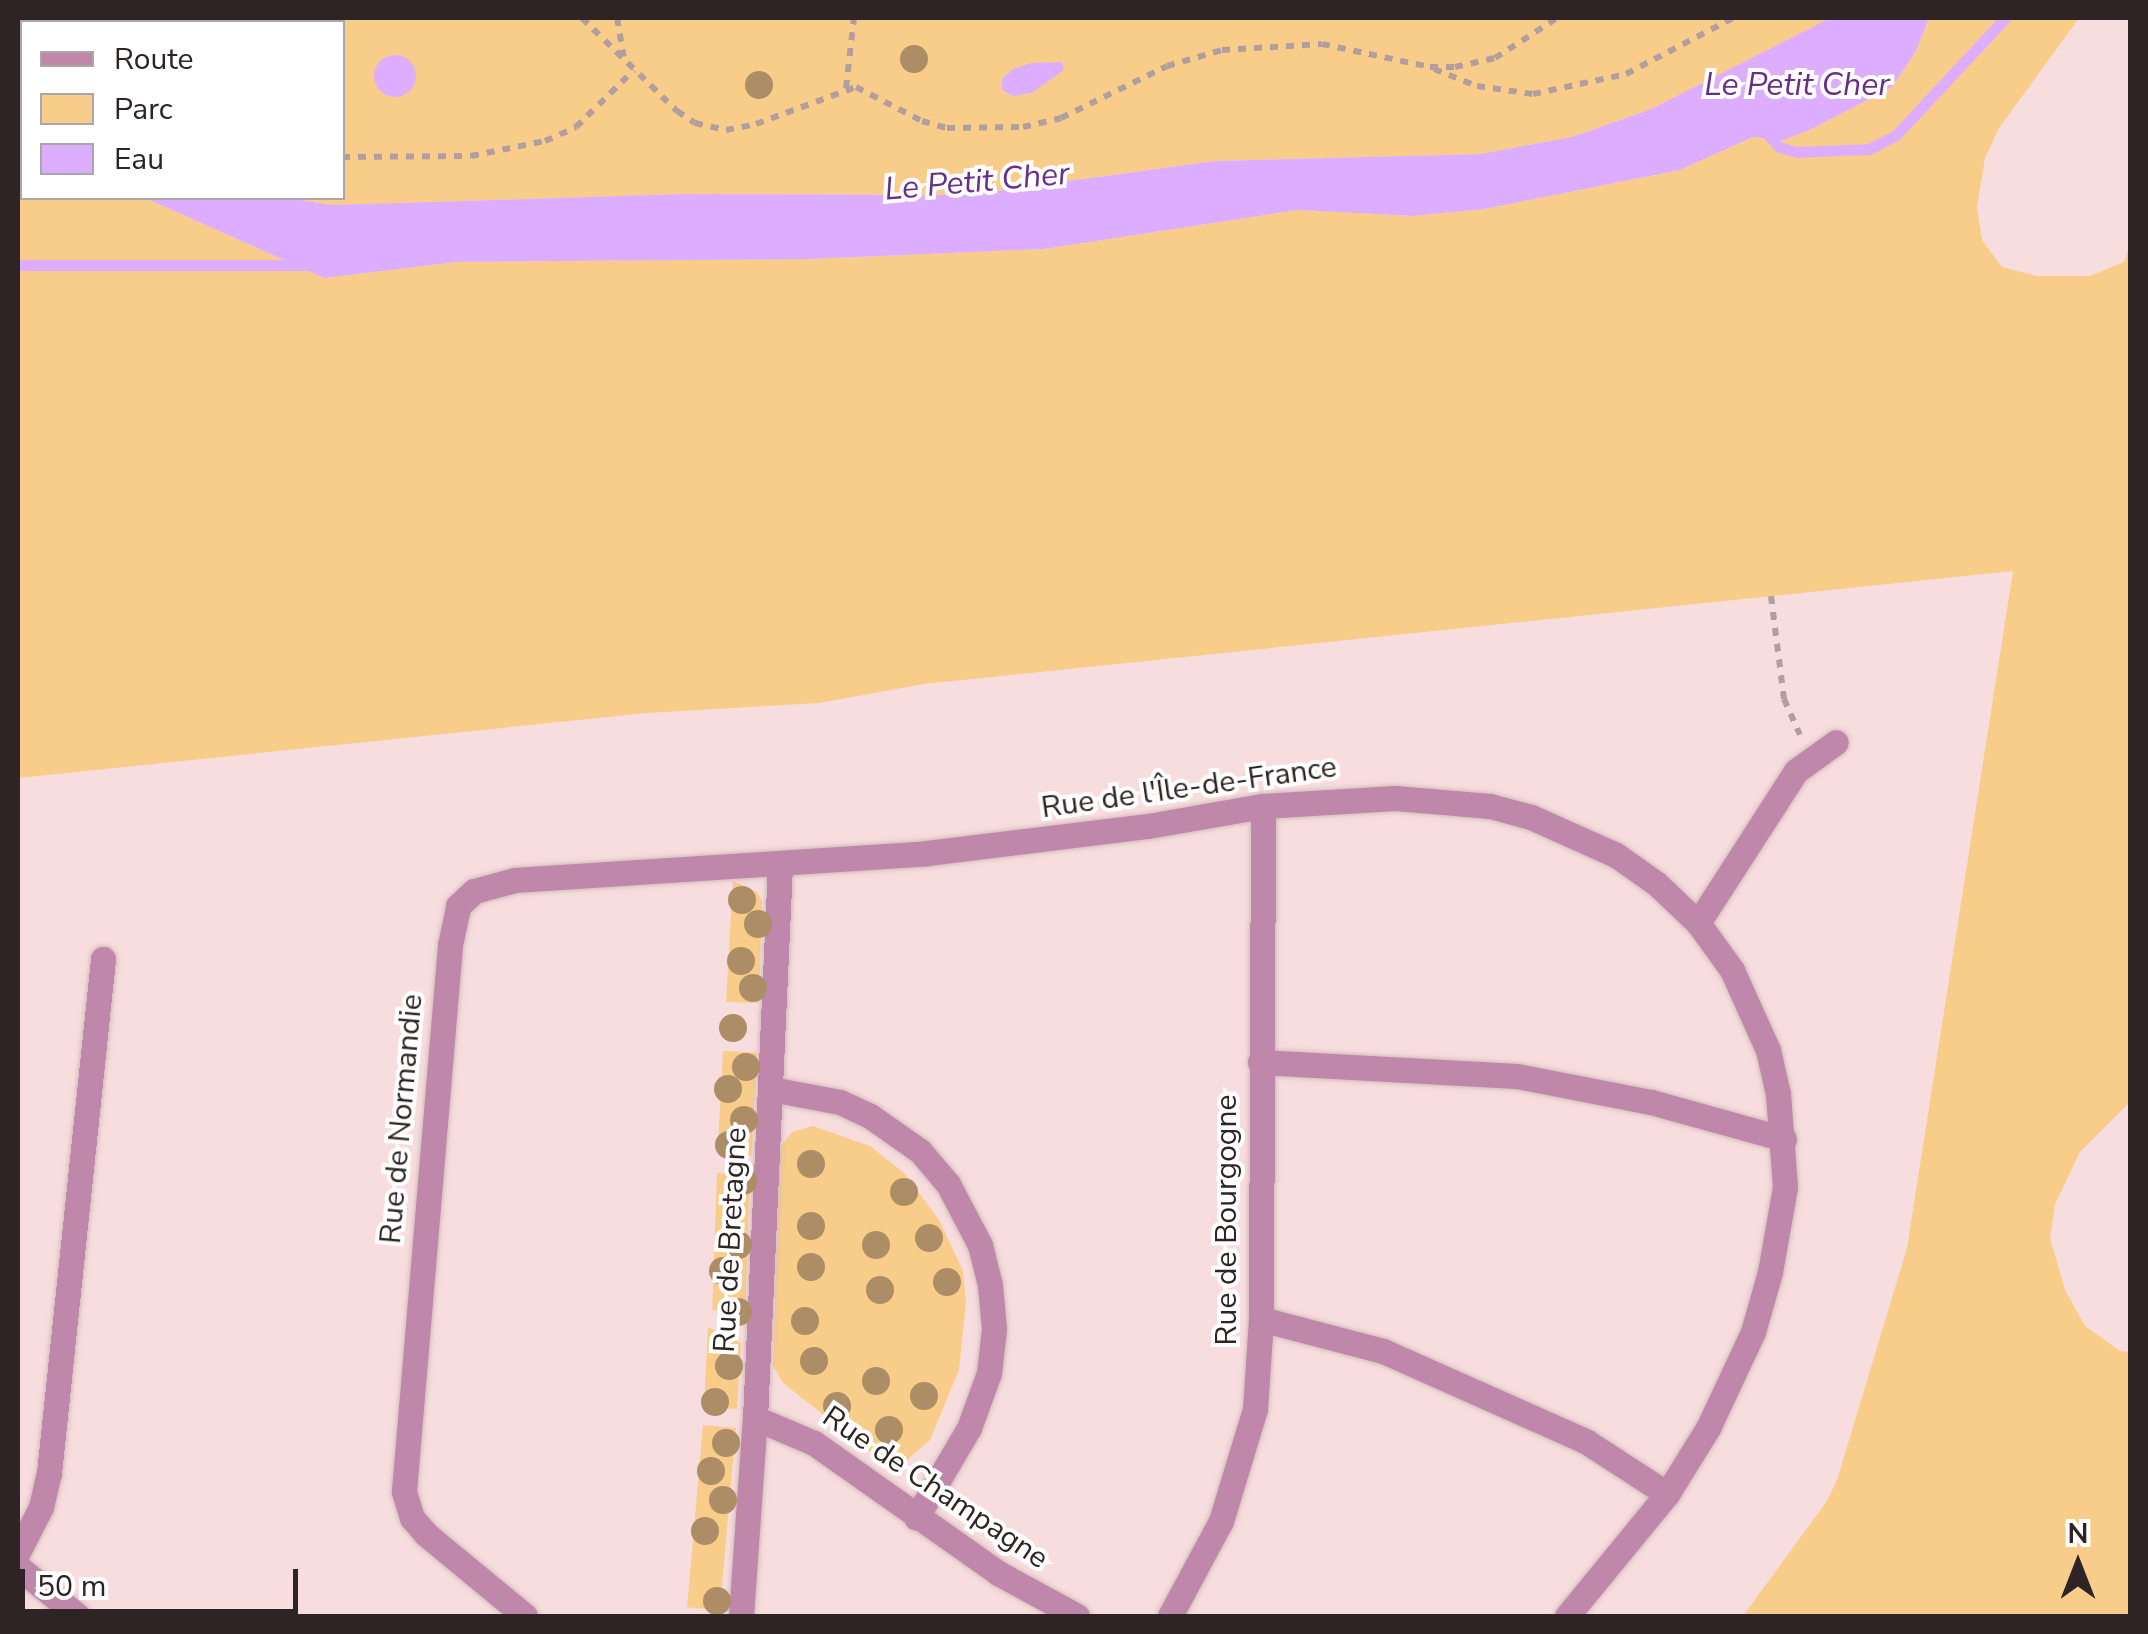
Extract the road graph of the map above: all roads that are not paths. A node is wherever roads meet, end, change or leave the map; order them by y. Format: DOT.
graph roads {
  1 [pos="1836,742"];
  2 [pos="1263,806"];
  3 [pos="780,866"];
  4 [pos="1698,923"];
  5 [pos="103,959"];
  6 [pos="1260,1062"];
  7 [pos="771,1089"];
  8 [pos="1784,1139"];
  9 [pos="1261,1319"];
  10 [pos="755,1418"];
  11 [pos="1668,1494"];
  12 [pos="916,1518"];
  13 [pos="18,1552"];
  14 [pos="18,1567"];
  15 [pos="78,1616"];
  16 [pos="525,1616"];
  17 [pos="740,1616"];
  18 [pos="1076,1616"];
  19 [pos="1170,1616"];
  20 [pos="1567,1616"];
  1 -- 4 [label="street"];
  2 -- 3 [label="street, Rue de l'Île-de-France"];
  2 -- 4 [label="street, Rue de l'Île-de-France"];
  2 -- 6 [label="street, Rue de Bourgogne"];
  3 -- 7 [label="street, Rue de Bretagne"];
  3 -- 16 [label="street, Rue de Normandie"];
  4 -- 8 [label="street, Rue de l'Île-de-France"];
  5 -- 13 [label="street"];
  6 -- 8 [label="street"];
  6 -- 9 [label="street, Rue de Bourgogne"];
  7 -- 10 [label="street, Rue de Bretagne"];
  7 -- 12 [label="street"];
  8 -- 11 [label="street, Rue de l'Île-de-France"];
  9 -- 11 [label="street"];
  9 -- 19 [label="street, Rue de Bourgogne"];
  10 -- 12 [label="street, Rue de Champagne"];
  10 -- 17 [label="street, Rue de Bretagne"];
  11 -- 20 [label="street, Rue de l'Île-de-France"];
  12 -- 18 [label="street, Rue de Champagne"];
  14 -- 15 [label="street"];
}
